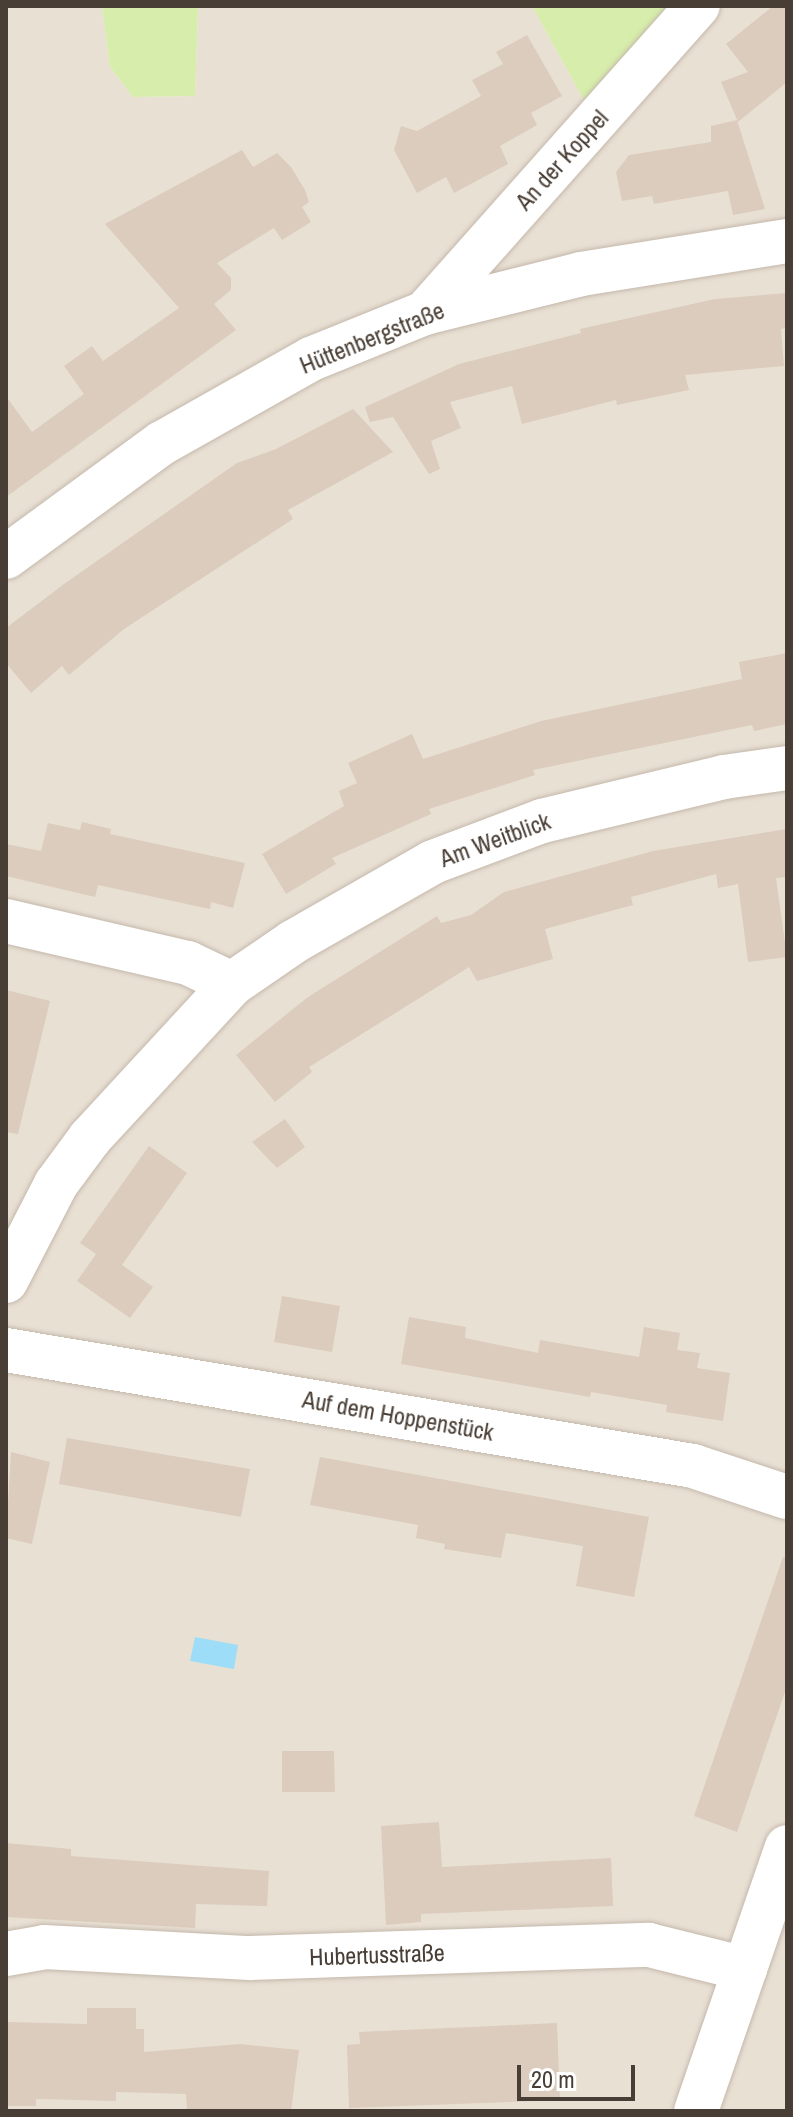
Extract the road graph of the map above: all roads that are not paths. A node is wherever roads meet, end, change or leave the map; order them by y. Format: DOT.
graph roads {
  1 [pos="698,6"];
  2 [pos="787,241"];
  3 [pos="425,313"];
  4 [pos="6,557"];
  5 [pos="787,768"];
  6 [pos="6,921"];
  7 [pos="232,984"];
  8 [pos="6,1281"];
  9 [pos="6,1350"];
  10 [pos="787,1497"];
  11 [pos="787,1847"];
  12 [pos="6,1954"];
  13 [pos="745,1969"];
  14 [pos="696,2111"];
  1 -- 3 [label="street, An der Koppel"];
  2 -- 3 [label="street, Hüttenbergstraße"];
  3 -- 4 [label="street, Hüttenbergstraße"];
  5 -- 7 [label="street, Am Weitblick"];
  6 -- 7 [label="street"];
  7 -- 8 [label="street, Am Weitblick"];
  9 -- 10 [label="street, Auf dem Hoppenstück"];
  11 -- 13 [label="street"];
  12 -- 13 [label="street, Hubertusstraße"];
  13 -- 14 [label="street"];
}
